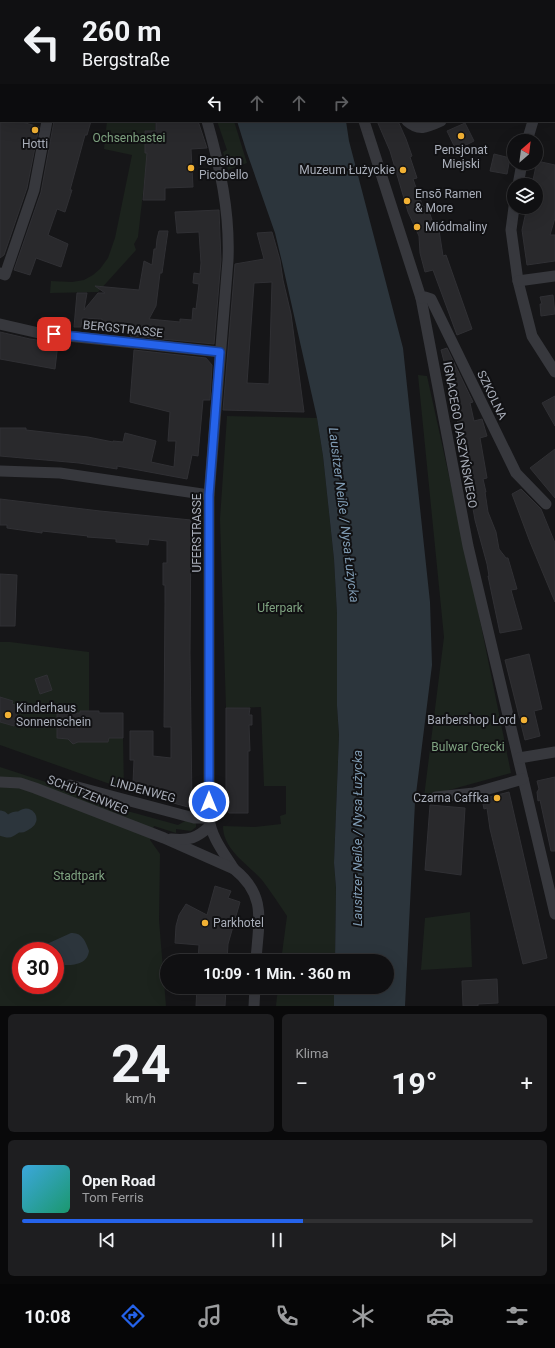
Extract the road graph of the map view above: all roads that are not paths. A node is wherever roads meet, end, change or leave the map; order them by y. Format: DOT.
graph roads {
  1 [pos="47,122"];
  2 [pos="207,122"];
  3 [pos="364,122"];
  4 [pos="408,122"];
  5 [pos="439,122"];
  6 [pos="533,122"];
  7 [pos="529,134"];
  8 [pos="513,214"];
  9 [pos="2,274"];
  10 [pos="555,276"];
  11 [pos="518,281"];
  12 [pos="421,298"];
  13 [pos="0,324"];
  14 [pos="220,352"];
  15 [pos="555,372"];
  16 [pos="0,470"];
  17 [pos="209,495"];
  18 [pos="546,504"];
  19 [pos="555,752"];
  20 [pos="519,758"];
  21 [pos="523,779"];
  22 [pos="0,782"];
  23 [pos="70,784"];
  24 [pos="436,797"];
  25 [pos="209,822"];
  26 [pos="164,838"];
  27 [pos="234,869"];
  28 [pos="555,914"];
  29 [pos="256,954"];
  30 [pos="255,994"];
  31 [pos="254,1006"];
  1 -- 9 [label="street"];
  2 -- 14 [label="street, UFERSTRASSE"];
  3 -- 12 [label="street, IGNACEGO DASZYŃSKIEGO"];
  4 -- 5 [label="street"];
  6 -- 7 [label="street"];
  8 -- 11 [label="street"];
  10 -- 11 [label="street"];
  11 -- 15 [label="street"];
  12 -- 18 [label="street, SZKOLNA"];
  12 -- 20 [label="street, IGNACEGO DASZYŃSKIEGO"];
  13 -- 14 [label="street, BERGSTRASSE"];
  14 -- 17 [label="street, UFERSTRASSE"];
  16 -- 17 [label="street"];
  17 -- 25 [label="street, UFERSTRASSE"];
  19 -- 20 [label="street"];
  20 -- 21 [label="street, IGNACEGO DASZYŃSKIEGO"];
  21 -- 24 [label="street"];
  21 -- 28 [label="street, IGNACEGO DASZYŃSKIEGO"];
  22 -- 26 [label="street, SCHÜTZENWEG"];
  23 -- 25 [label="street, LINDENWEG"];
  25 -- 26 [label="street, SCHÜTZENWEG"];
  25 -- 27 [label="street, UFERSTRASSE"];
  26 -- 27 [label="street, SCHÜTZENWEG"];
  27 -- 29 [label="street"];
  30 -- 31 [label="street"];
}
